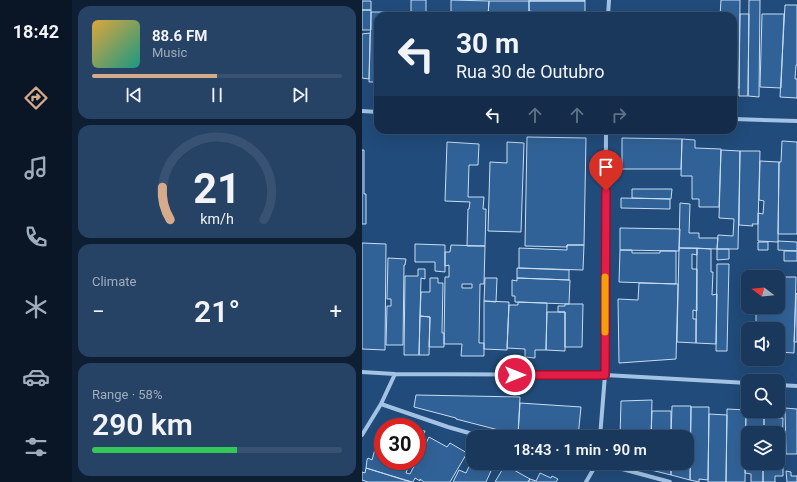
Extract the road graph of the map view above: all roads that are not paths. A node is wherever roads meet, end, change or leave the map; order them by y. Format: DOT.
graph roads {
  1 [pos="609,0"];
  2 [pos="608,12"];
  3 [pos="362,111"];
  4 [pos="374,112"];
  5 [pos="737,120"];
  6 [pos="797,121"];
  7 [pos="606,134"];
  8 [pos="362,372"];
  9 [pos="395,374"];
  10 [pos="605,375"];
  11 [pos="741,383"];
  12 [pos="785,385"];
  13 [pos="797,386"];
  14 [pos="381,404"];
  15 [pos="601,430"];
  16 [pos="466,432"];
  17 [pos="362,435"];
  18 [pos="594,470"];
  19 [pos="625,470"];
  20 [pos="586,482"];
  21 [pos="670,482"];
  1 -- 2 [label="street"];
  3 -- 4 [label="street"];
  5 -- 6 [label="street"];
  7 -- 10 [label="street"];
  8 -- 9 [label="street"];
  9 -- 10 [label="street"];
  9 -- 14 [label="street"];
  10 -- 11 [label="street"];
  10 -- 15 [label="street"];
  12 -- 13 [label="street"];
  14 -- 16 [label="street"];
  14 -- 17 [label="street"];
  18 -- 20 [label="street"];
  19 -- 21 [label="street"];
}
